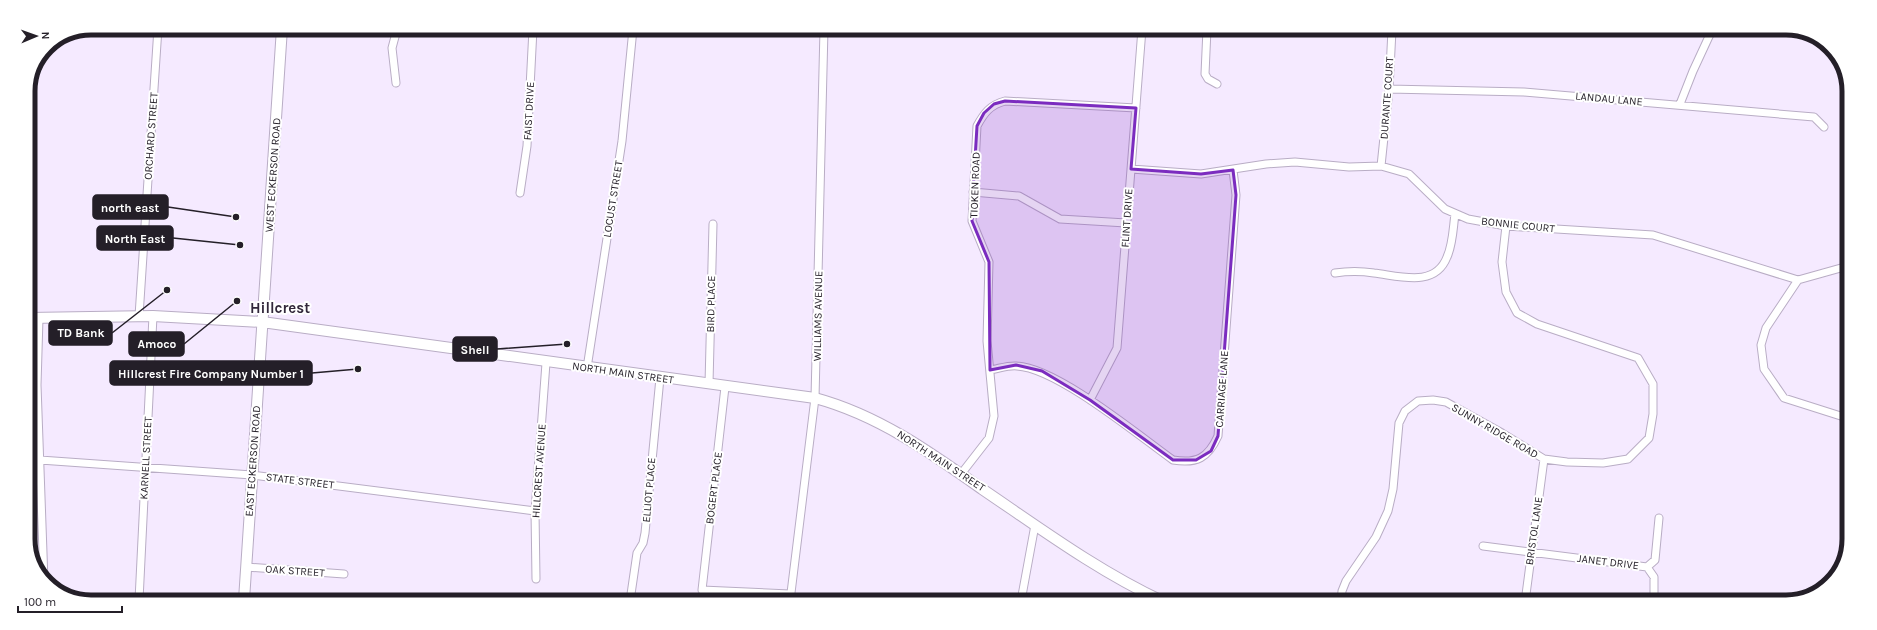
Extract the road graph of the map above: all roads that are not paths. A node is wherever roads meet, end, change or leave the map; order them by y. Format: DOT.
graph roads {
  1 [pos="158,35"];
  2 [pos="282,35"];
  3 [pos="395,35"];
  4 [pos="533,35"];
  5 [pos="632,35"];
  6 [pos="824,35"];
  7 [pos="1142,35"];
  8 [pos="1207,35"];
  9 [pos="1392,35"];
  10 [pos="1710,35"];
  11 [pos="396,83"];
  12 [pos="1217,84"];
  13 [pos="1389,89"];
  14 [pos="1680,104"];
  15 [pos="1136,108"];
  16 [pos="1824,127"];
  17 [pos="1381,166"];
  18 [pos="1131,169"];
  19 [pos="1233,170"];
  20 [pos="973,192"];
  21 [pos="520,193"];
  22 [pos="1455,214"];
  23 [pos="1126,223"];
  24 [pos="713,224"];
  25 [pos="1506,226"];
  26 [pos="1842,268"];
  27 [pos="1334,273"];
  28 [pos="1798,280"];
  29 [pos="139,316"];
  30 [pos="153,316"];
  31 [pos="35,318"];
  32 [pos="262,322"];
  33 [pos="35,350"];
  34 [pos="546,363"];
  35 [pos="587,368"];
  36 [pos="990,370"];
  37 [pos="660,378"];
  38 [pos="709,384"];
  39 [pos="725,387"];
  40 [pos="815,398"];
  41 [pos="1090,400"];
  42 [pos="1842,416"];
  43 [pos="40,460"];
  44 [pos="1544,460"];
  45 [pos="145,468"];
  46 [pos="961,474"];
  47 [pos="252,475"];
  48 [pos="535,511"];
  49 [pos="1659,518"];
  50 [pos="1035,525"];
  51 [pos="1483,546"];
  52 [pos="1531,553"];
  53 [pos="246,567"];
  54 [pos="1647,567"];
  55 [pos="44,569"];
  56 [pos="344,574"];
  57 [pos="536,579"];
  58 [pos="140,595"];
  59 [pos="244,595"];
  60 [pos="631,595"];
  61 [pos="765,595"];
  62 [pos="790,595"];
  63 [pos="1022,595"];
  64 [pos="1150,595"];
  65 [pos="1342,595"];
  66 [pos="1526,595"];
  67 [pos="1654,595"];
  1 -- 29 [label="street, ORCHARD STREET"];
  2 -- 32 [label="main road, WEST ECKERSON ROAD"];
  3 -- 11 [label="street"];
  4 -- 21 [label="street, FAIST DRIVE"];
  5 -- 35 [label="street, LOCUST STREET"];
  6 -- 40 [label="street, WILLIAMS AVENUE"];
  7 -- 15 [label="street, FLINT DRIVE"];
  8 -- 12 [label="street"];
  9 -- 13 [label="street, DURANTE COURT"];
  10 -- 14 [label="street"];
  13 -- 14 [label="street, LANDAU LANE"];
  13 -- 17 [label="street, DURANTE COURT"];
  14 -- 16 [label="street, LANDAU LANE"];
  15 -- 18 [label="street, FLINT DRIVE"];
  15 -- 20 [label="street, TIOKEN ROAD"];
  17 -- 19 [label="street, BONNIE COURT"];
  17 -- 22 [label="street, BONNIE COURT"];
  18 -- 19 [label="street, BONNIE COURT"];
  18 -- 23 [label="street, FLINT DRIVE"];
  19 -- 41 [label="street, CARRIAGE LANE"];
  20 -- 23 [label="street"];
  20 -- 36 [label="street, TIOKEN ROAD"];
  22 -- 25 [label="street, BONNIE COURT"];
  22 -- 27 [label="street"];
  23 -- 41 [label="street, FLINT DRIVE"];
  24 -- 38 [label="street, BIRD PLACE"];
  25 -- 28 [label="street, BONNIE COURT"];
  25 -- 44 [label="street, SUNNY RIDGE ROAD"];
  26 -- 28 [label="street"];
  28 -- 42 [label="street"];
  29 -- 30 [label="main road, NORTH MAIN STREET"];
  29 -- 31 [label="main road, NORTH MAIN STREET"];
  30 -- 32 [label="main road, NORTH MAIN STREET"];
  30 -- 45 [label="street, KARNELL STREET"];
  32 -- 34 [label="main road, NORTH MAIN STREET"];
  32 -- 47 [label="main road, EAST ECKERSON ROAD"];
  33 -- 43 [label="street"];
  34 -- 35 [label="main road, NORTH MAIN STREET"];
  34 -- 48 [label="street, HILLCREST AVENUE"];
  35 -- 37 [label="main road, NORTH MAIN STREET"];
  36 -- 41 [label="street, CARRIAGE LANE"];
  36 -- 46 [label="street, TIOKEN ROAD"];
  37 -- 38 [label="main road, NORTH MAIN STREET"];
  37 -- 60 [label="street, ELLIOT PLACE"];
  38 -- 39 [label="main road, NORTH MAIN STREET"];
  39 -- 40 [label="main road, NORTH MAIN STREET"];
  39 -- 61 [label="street, BOGERT PLACE"];
  40 -- 46 [label="main road, NORTH MAIN STREET"];
  40 -- 62 [label="street, WILLIAMS AVENUE"];
  43 -- 45 [label="street, STATE STREET"];
  43 -- 55 [label="street"];
  44 -- 52 [label="street, BRISTOL LANE"];
  44 -- 65 [label="street, SUNNY RIDGE ROAD"];
  45 -- 47 [label="street, STATE STREET"];
  45 -- 58 [label="street, KARNELL STREET"];
  46 -- 50 [label="main road, NORTH MAIN STREET"];
  47 -- 48 [label="street, STATE STREET"];
  47 -- 53 [label="main road, EAST ECKERSON ROAD"];
  48 -- 57 [label="street, HILLCREST AVENUE"];
  49 -- 54 [label="street"];
  50 -- 63 [label="street"];
  50 -- 64 [label="main road, NORTH MAIN STREET"];
  51 -- 52 [label="street, JANET DRIVE"];
  52 -- 54 [label="street, JANET DRIVE"];
  52 -- 66 [label="street, BRISTOL LANE"];
  53 -- 56 [label="street, OAK STREET"];
  53 -- 59 [label="main road, EAST ECKERSON ROAD"];
  54 -- 67 [label="street, JANET DRIVE"];
}
